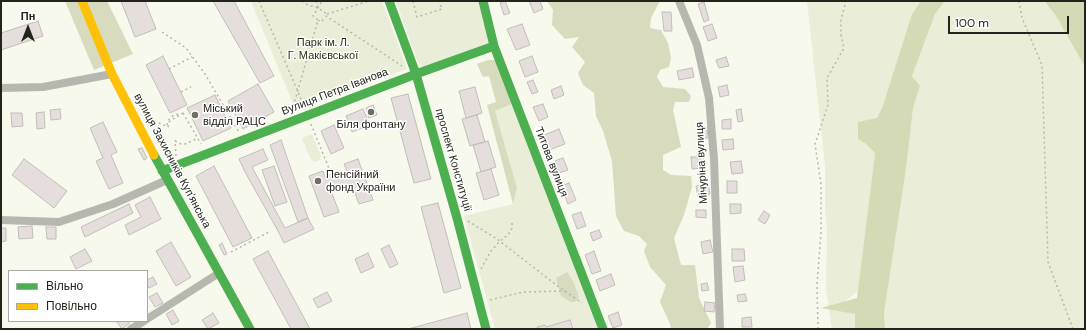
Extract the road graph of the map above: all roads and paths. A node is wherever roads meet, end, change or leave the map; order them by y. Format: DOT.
graph roads {
  1 [pos="82,1"];
  2 [pos="259,1"];
  3 [pos="302,1"];
  4 [pos="316,1"];
  5 [pos="322,1"];
  6 [pos="369,1"];
  7 [pos="388,1"];
  8 [pos="413,1"];
  9 [pos="439,1"];
  10 [pos="483,1"];
  11 [pos="679,1"];
  12 [pos="846,1"];
  13 [pos="1019,1"];
  14 [pos="318,8"];
  15 [pos="326,15"];
  16 [pos="318,20"];
  17 [pos="162,32"];
  18 [pos="494,46"];
  19 [pos="192,57"];
  20 [pos="404,67"];
  21 [pos="169,69"];
  22 [pos="112,74"];
  23 [pos="416,74"];
  24 [pos="191,87"];
  25 [pos="1,88"];
  26 [pos="181,92"];
  27 [pos="297,92"];
  28 [pos="131,110"];
  29 [pos="183,113"];
  30 [pos="308,116"];
  31 [pos="288,123"];
  32 [pos="167,125"];
  33 [pos="198,138"];
  34 [pos="244,140"];
  35 [pos="207,154"];
  36 [pos="176,166"];
  37 [pos="330,171"];
  38 [pos="164,175"];
  39 [pos="464,218"];
  40 [pos="1,220"];
  41 [pos="512,221"];
  42 [pos="269,232"];
  43 [pos="500,240"];
  44 [pos="231,252"];
  45 [pos="219,273"];
  46 [pos="479,273"];
  47 [pos="565,291"];
  48 [pos="487,301"];
  49 [pos="581,303"];
  50 [pos="148,318"];
  51 [pos="142,322"];
  52 [pos="131,329"];
  53 [pos="250,329"];
  54 [pos="486,329"];
  55 [pos="603,329"];
  56 [pos="720,329"];
  57 [pos="818,329"];
  58 [pos="1073,329"];
  1 -- 22 [label="street, вулиця Захисників Куп'янська"];
  2 -- 27 [label="path"];
  3 -- 14 [label="path"];
  4 -- 14 [label="path"];
  5 -- 14 [label="path"];
  6 -- 15 [label="path"];
  7 -- 23 [label="street, проспект Конституції"];
  8 -- 9 [label="path"];
  10 -- 18 [label="street, Титова вулиця"];
  11 -- 56 [label="street, Мічуріна вулиця"];
  12 -- 57 [label="path"];
  13 -- 58 [label="path"];
  14 -- 15 [label="path"];
  14 -- 16 [label="path"];
  15 -- 16 [label="path"];
  15 -- 20 [label="path"];
  16 -- 27 [label="path"];
  17 -- 19 [label="path"];
  18 -- 23 [label="street, Вулиця Петра Іванова"];
  18 -- 55 [label="street, Титова вулиця"];
  19 -- 21 [label="path"];
  19 -- 34 [label="path"];
  22 -- 25 [label="street"];
  22 -- 28 [label="street, вулиця Захисників Куп'янська"];
  23 -- 30 [label="street, Вулиця Петра Іванова"];
  23 -- 54 [label="street, проспект Конституції"];
  24 -- 26 [label="path"];
  27 -- 30 [label="path"];
  27 -- 31 [label="path"];
  28 -- 29 [label="path"];
  28 -- 38 [label="street, вулиця Захисників Куп'янська"];
  29 -- 32 [label="path"];
  29 -- 33 [label="path"];
  30 -- 31 [label="street, Вулиця Петра Іванова"];
  30 -- 37 [label="path"];
  31 -- 34 [label="street, Вулиця Петра Іванова"];
  33 -- 35 [label="path"];
  33 -- 36 [label="path"];
  34 -- 35 [label="street, Вулиця Петра Іванова"];
  35 -- 36 [label="street, Вулиця Петра Іванова"];
  36 -- 38 [label="street, Вулиця Петра Іванова"];
  38 -- 40 [label="street"];
  38 -- 45 [label="street, вулиця Захисників Куп'янська"];
  39 -- 43 [label="path"];
  41 -- 43 [label="path"];
  42 -- 44 [label="path"];
  43 -- 46 [label="path"];
  43 -- 47 [label="path"];
  45 -- 50 [label="street"];
  45 -- 53 [label="street, вулиця Захисників Куп'янська"];
  47 -- 48 [label="path"];
  47 -- 49 [label="path"];
  51 -- 52 [label="street"];
}
